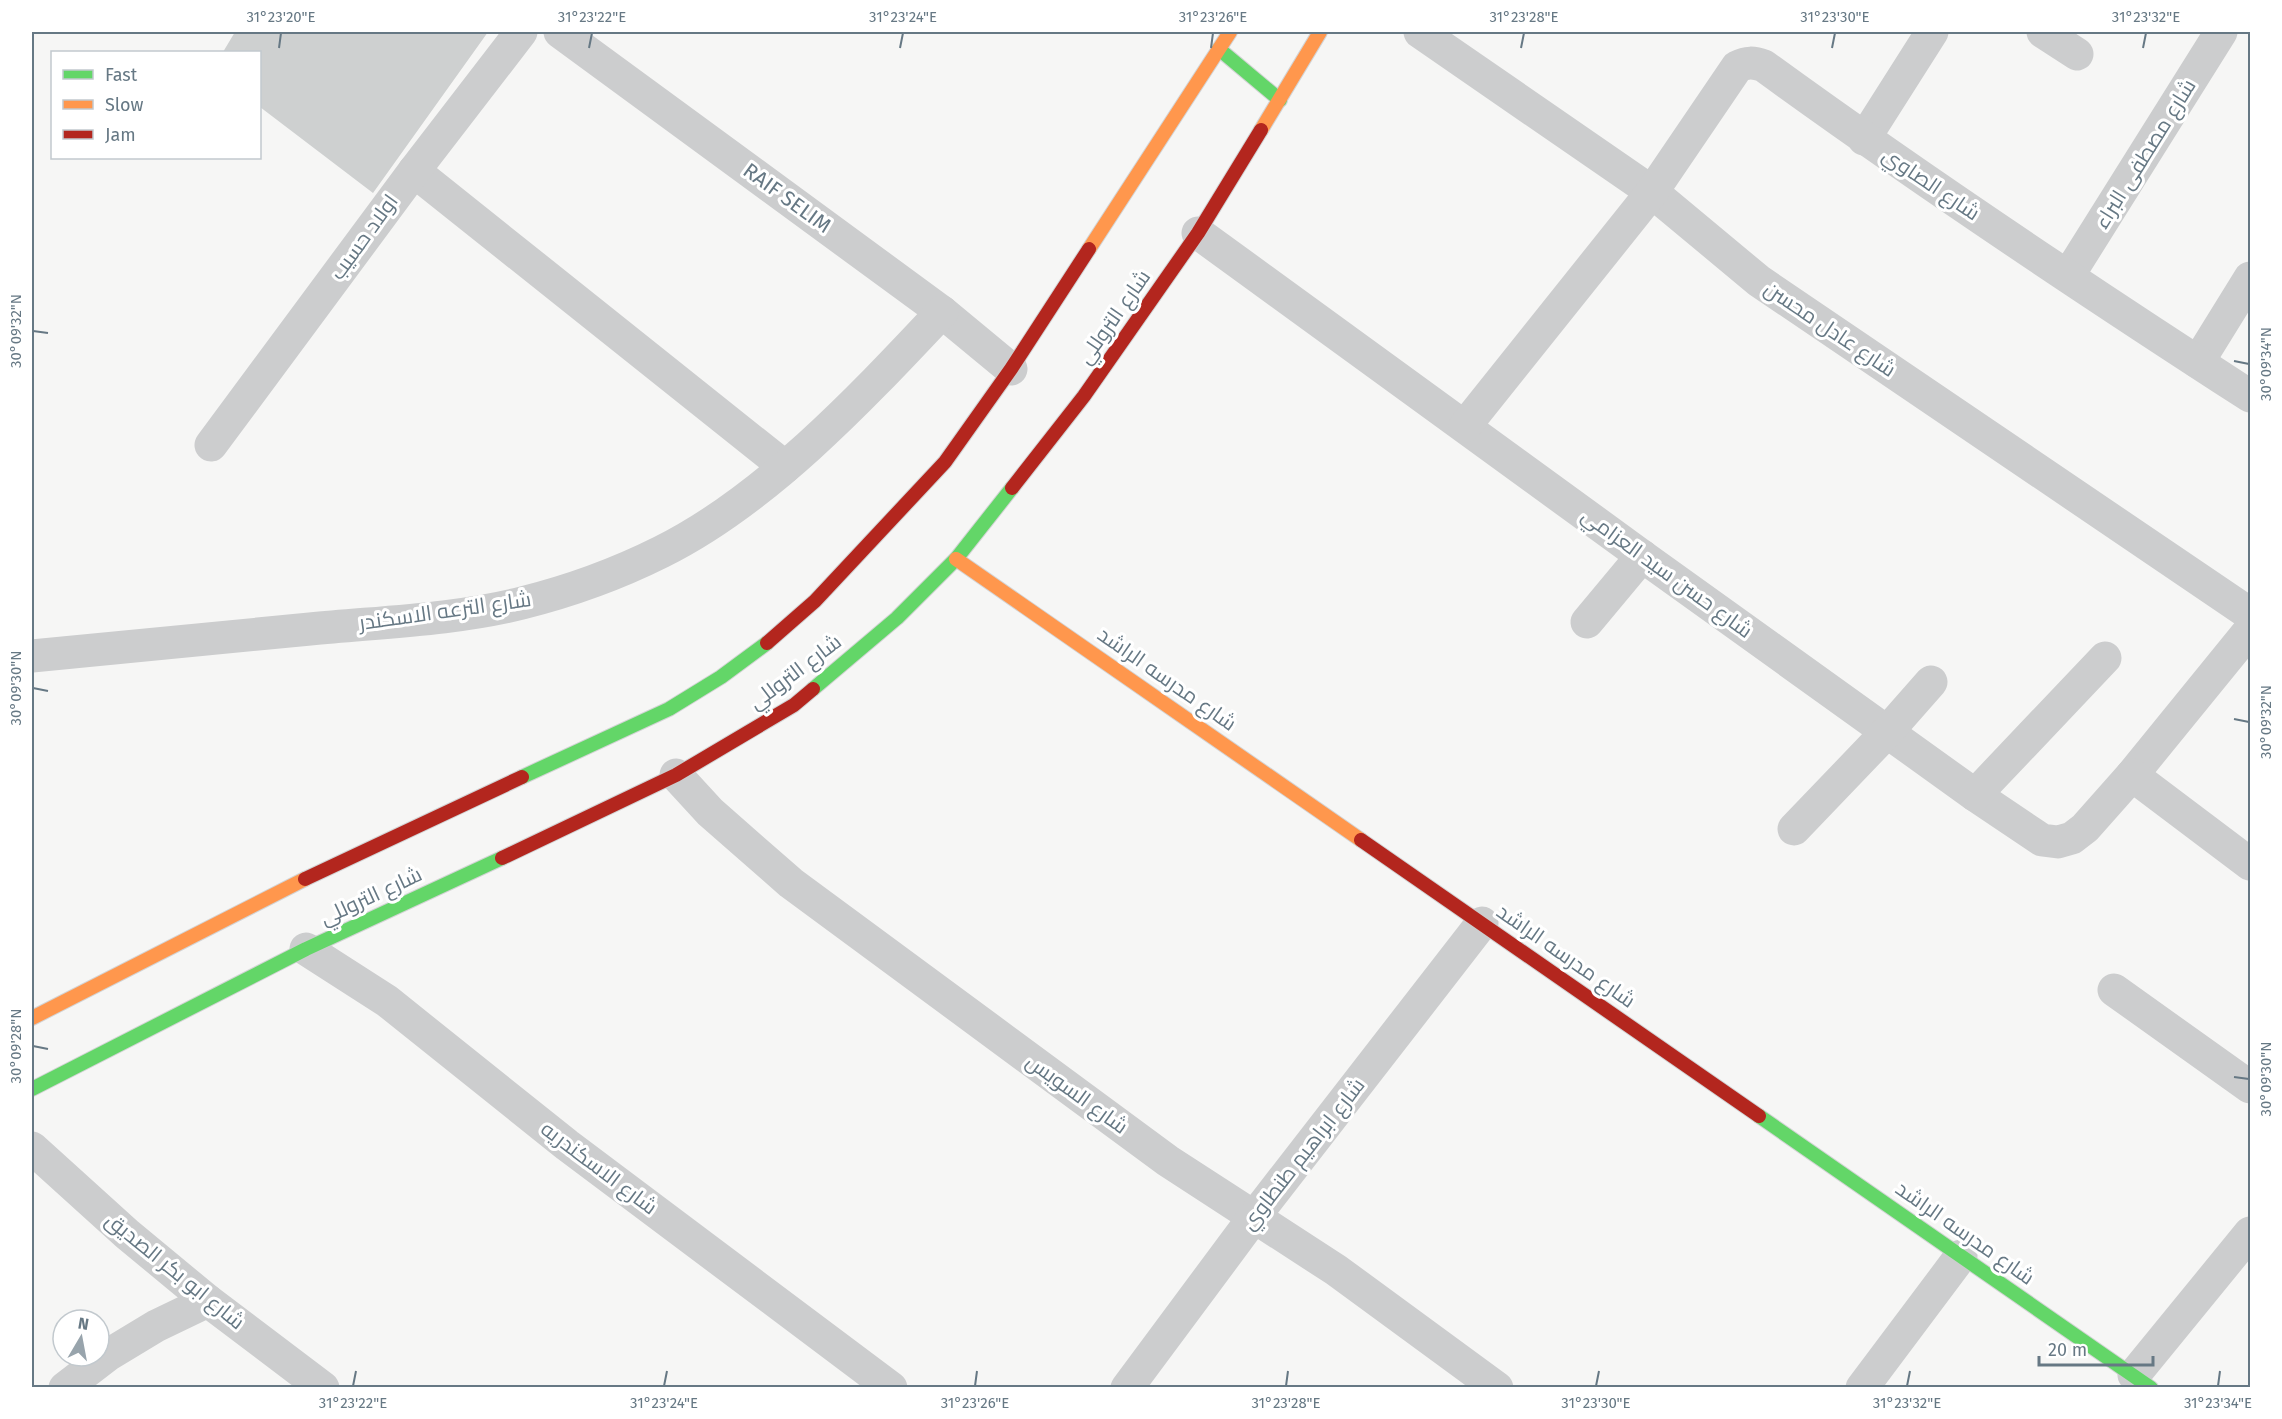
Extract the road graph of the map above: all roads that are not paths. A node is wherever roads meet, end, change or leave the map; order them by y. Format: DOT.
graph roads {
  1 [pos="520,32"];
  2 [pos="560,32"];
  3 [pos="1230,32"];
  4 [pos="1320,32"];
  5 [pos="1420,32"];
  6 [pos="1932,32"];
  7 [pos="2043,32"];
  8 [pos="2221,32"];
  9 [pos="1219,49"];
  10 [pos="2077,54"];
  11 [pos="1280,100"];
  12 [pos="1864,139"];
  13 [pos="414,171"];
  14 [pos="1652,192"];
  15 [pos="1198,233"];
  16 [pos="2068,276"];
  17 [pos="2250,278"];
  18 [pos="942,312"];
  19 [pos="2198,362"];
  20 [pos="1011,369"];
  21 [pos="2250,396"];
  22 [pos="1465,426"];
  23 [pos="211,445"];
  24 [pos="785,467"];
  25 [pos="1642,556"];
  26 [pos="957,559"];
  27 [pos="2250,614"];
  28 [pos="1587,622"];
  29 [pos="2250,630"];
  30 [pos="32,656"];
  31 [pos="2105,658"];
  32 [pos="1931,682"];
  33 [pos="1887,732"];
  34 [pos="676,775"];
  35 [pos="2132,775"];
  36 [pos="1975,795"];
  37 [pos="1794,829"];
  38 [pos="2250,864"];
  39 [pos="1482,923"];
  40 [pos="306,949"];
  41 [pos="2114,990"];
  42 [pos="32,1018"];
  43 [pos="2250,1087"];
  44 [pos="32,1089"];
  45 [pos="32,1148"];
  46 [pos="1254,1217"];
  47 [pos="2250,1233"];
  48 [pos="1961,1256"];
  49 [pos="208,1301"];
  50 [pos="2142,1381"];
  51 [pos="65,1388"];
  52 [pos="323,1388"];
  53 [pos="891,1388"];
  54 [pos="1126,1388"];
  55 [pos="1497,1388"];
  56 [pos="1863,1388"];
  1 -- 13 [label="street, اولاد حسيب"];
  2 -- 18 [label="street, RAIF SELIM"];
  3 -- 9 [label="street, شارع التروللي"];
  4 -- 11 [label="street, شارع التروللي"];
  5 -- 14 [label="street, شارع عادل محسن"];
  6 -- 12 [label="street"];
  7 -- 10 [label="street"];
  8 -- 16 [label="street, شارع مصطفى البراء"];
  9 -- 11 [label="street"];
  9 -- 20 [label="street, شارع التروللي"];
  11 -- 15 [label="street, شارع التروللي"];
  12 -- 14 [label="street, شارع الصاوي"];
  12 -- 16 [label="street, شارع الصاوي"];
  13 -- 23 [label="street, اولاد حسيب"];
  13 -- 24 [label="street"];
  14 -- 22 [label="street"];
  14 -- 27 [label="street, شارع عادل محسن"];
  15 -- 22 [label="street, شارع حسن سيد العزامي"];
  15 -- 26 [label="street, شارع التروللي"];
  16 -- 19 [label="street, شارع الصاوي"];
  17 -- 19 [label="street"];
  18 -- 20 [label="street, RAIF SELIM"];
  18 -- 24 [label="street, شارع الترعه الاسكندر"];
  19 -- 21 [label="street, شارع الصاوي"];
  20 -- 42 [label="street, شارع التروللي"];
  22 -- 25 [label="street, شارع حسن سيد العزامي"];
  24 -- 30 [label="street, شارع الترعه الاسكندر"];
  25 -- 28 [label="street"];
  25 -- 33 [label="street, شارع حسن سيد العزامي"];
  26 -- 34 [label="street, شارع التروللي"];
  26 -- 39 [label="street, شارع مدرسه الراشد"];
  29 -- 35 [label="street, شارع حسن سيد العزامي"];
  31 -- 36 [label="street"];
  32 -- 33 [label="street"];
  33 -- 36 [label="street, شارع حسن سيد العزامي"];
  33 -- 37 [label="street"];
  34 -- 40 [label="street, شارع التروللي"];
  34 -- 46 [label="street, شارع السويس"];
  35 -- 36 [label="street, شارع حسن سيد العزامي"];
  35 -- 38 [label="street"];
  39 -- 46 [label="street, شارع ابراهيم طنطاوي"];
  39 -- 48 [label="street, شارع مدرسه الراشد"];
  40 -- 44 [label="street, شارع التروللي"];
  40 -- 53 [label="street, شارع الاسكندريه"];
  41 -- 43 [label="street"];
  45 -- 49 [label="street, شارع ابو بكر الصديق"];
  46 -- 54 [label="street, شارع ابراهيم طنطاوي"];
  46 -- 55 [label="street, شارع السويس"];
  47 -- 50 [label="street"];
  48 -- 50 [label="street, شارع مدرسه الراشد"];
  48 -- 56 [label="street"];
  49 -- 51 [label="street"];
  49 -- 52 [label="street, شارع ابو بكر الصديق"];
}
